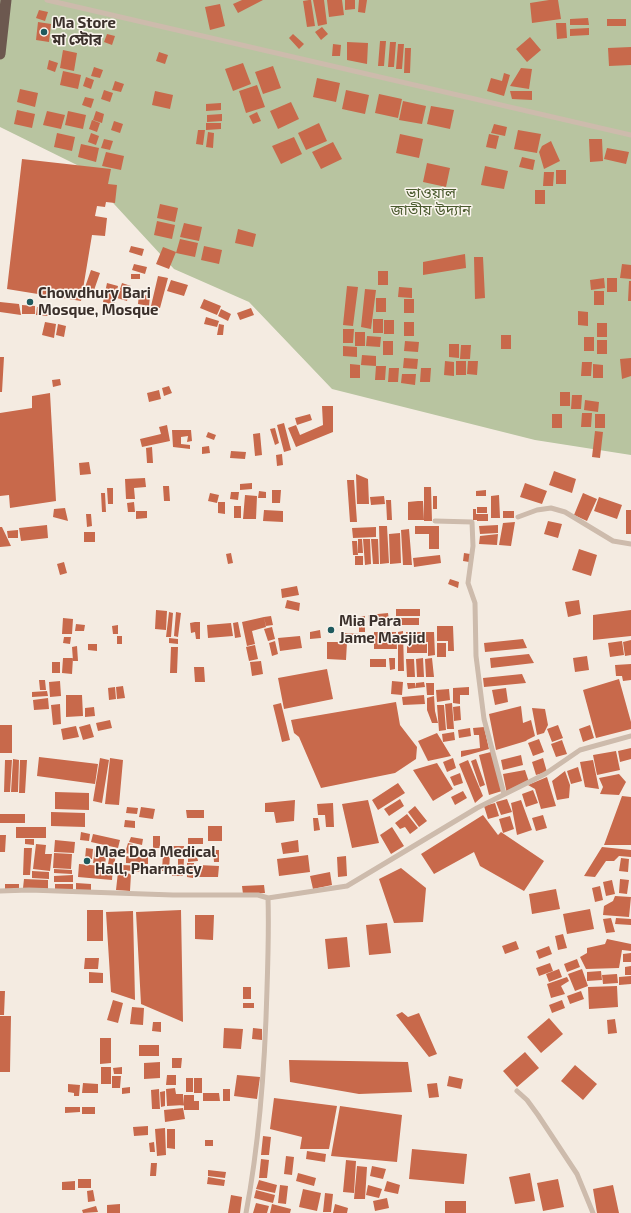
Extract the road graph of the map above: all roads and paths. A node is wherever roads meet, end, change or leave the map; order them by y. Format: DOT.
graph roads {
  1 [pos="6,0"];
  2 [pos="47,0"];
  3 [pos="0,54"];
  4 [pos="631,135"];
  5 [pos="518,517"];
  6 [pos="435,521"];
  7 [pos="631,544"];
  8 [pos="631,736"];
  9 [pos="504,794"];
  10 [pos="0,891"];
  11 [pos="268,898"];
  12 [pos="517,1091"];
  13 [pos="246,1213"];
  14 [pos="593,1213"];
  1 -- 3 [label="highway"];
  2 -- 4 [label="lane"];
  5 -- 7 [label="lane"];
  6 -- 9 [label="lane"];
  8 -- 9 [label="lane"];
  9 -- 11 [label="lane"];
  10 -- 11 [label="lane"];
  11 -- 13 [label="lane"];
  12 -- 14 [label="lane"];
}
